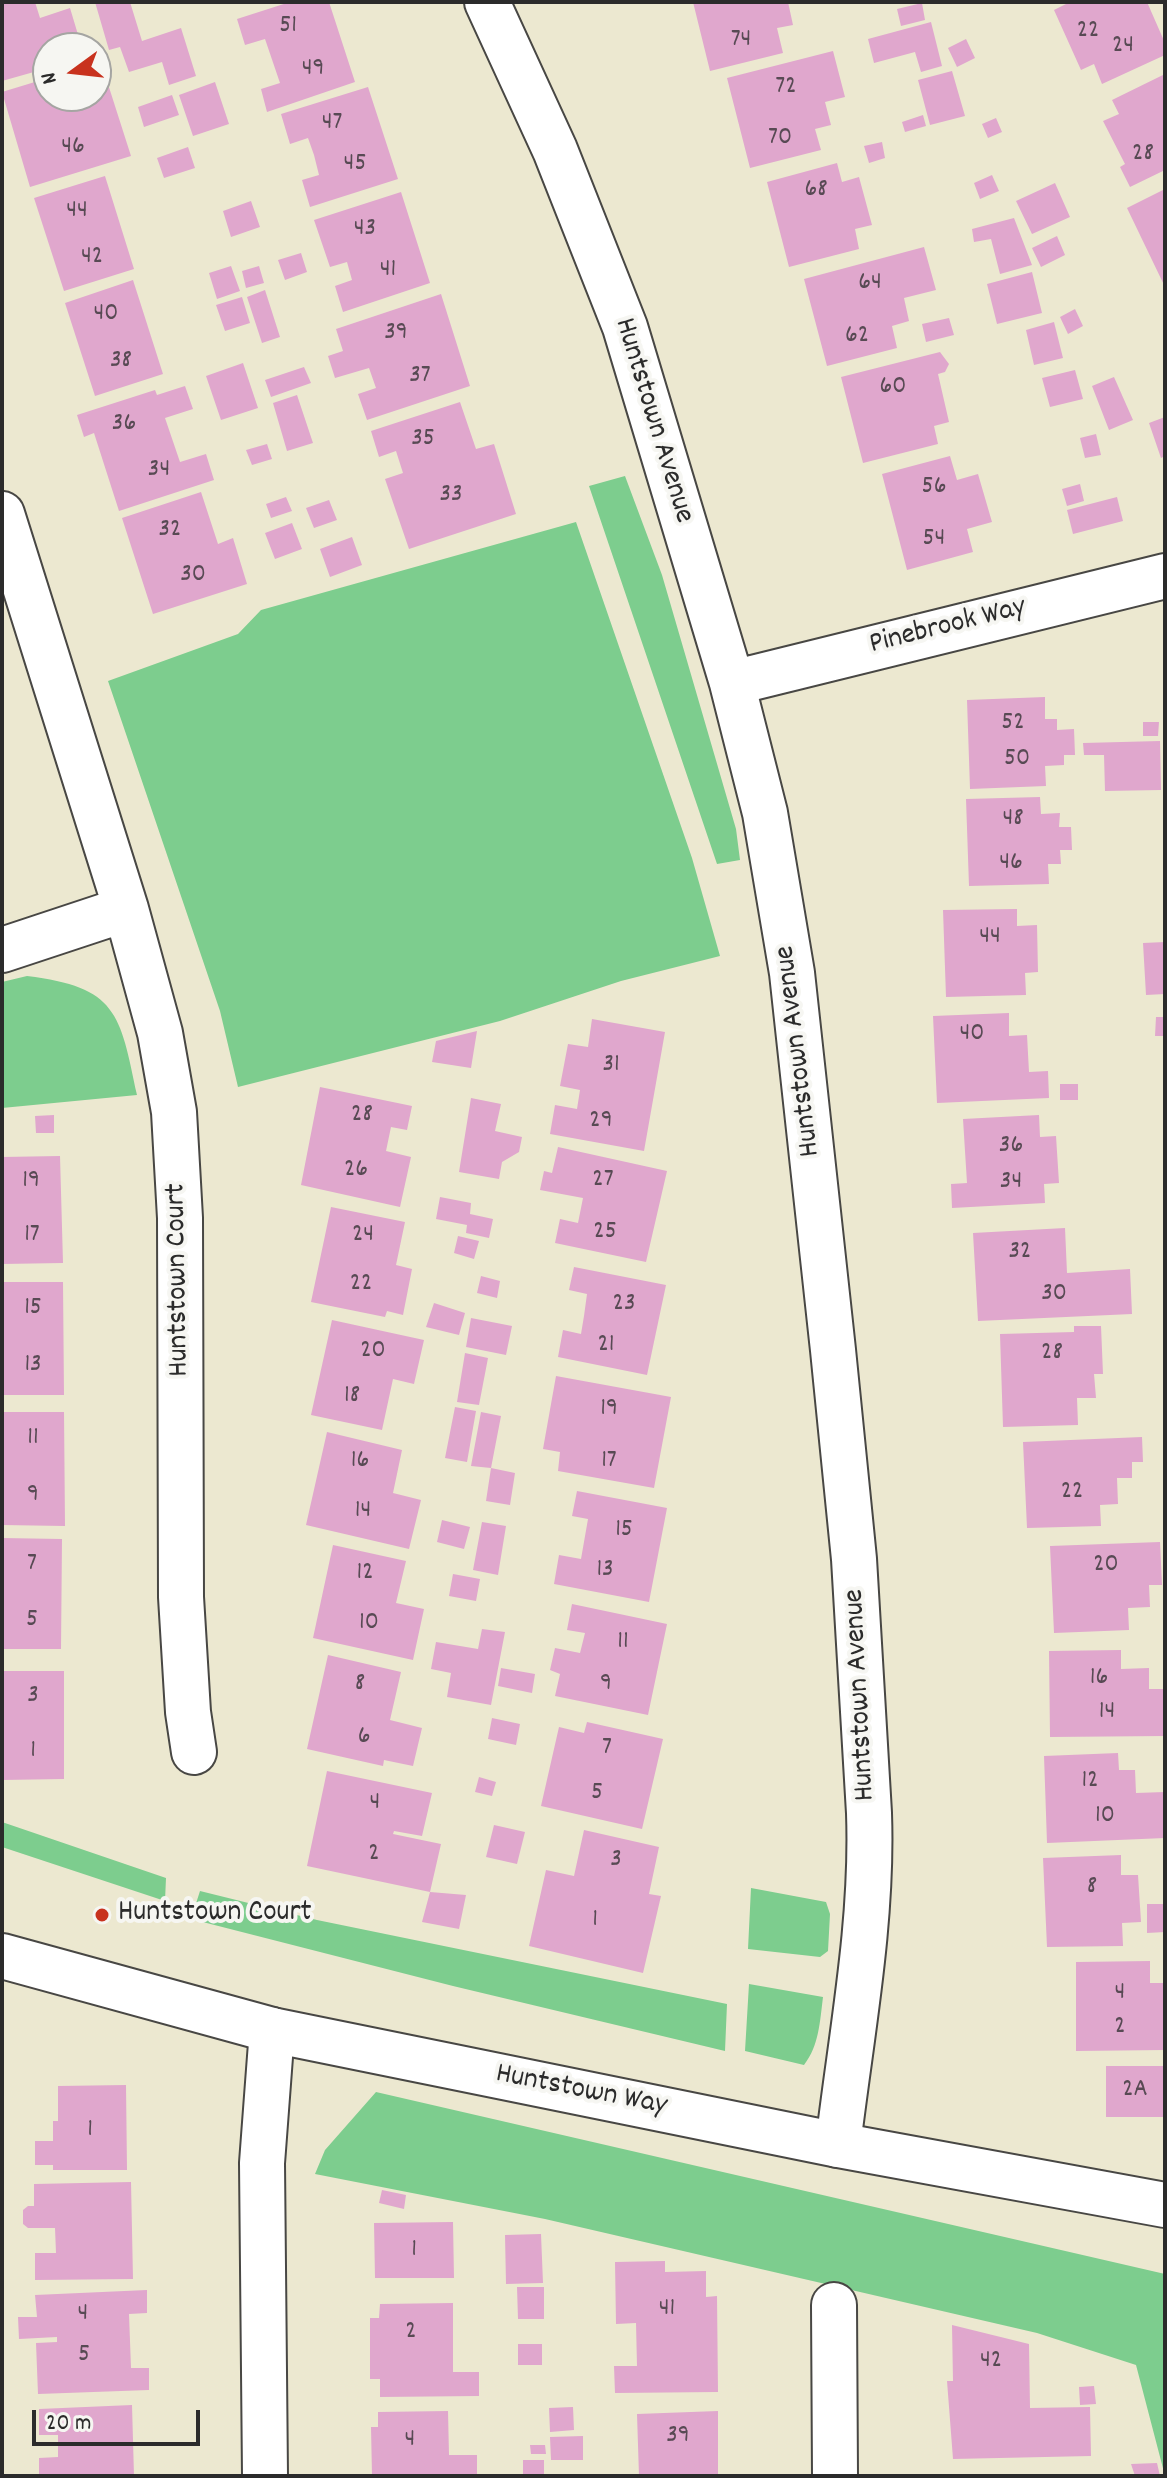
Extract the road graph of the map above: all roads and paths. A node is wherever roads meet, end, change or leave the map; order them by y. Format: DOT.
graph roads {
  1 [pos="487,2"];
  2 [pos="2,514"];
  3 [pos="1165,576"];
  4 [pos="732,683"];
  5 [pos="126,909"];
  6 [pos="2,950"];
  7 [pos="194,1752"];
  8 [pos="2,1956"];
  9 [pos="272,2030"];
  10 [pos="838,2145"];
  11 [pos="1165,2205"];
  12 [pos="834,2305"];
  13 [pos="265,2476"];
  14 [pos="835,2476"];
  1 -- 4 [label="street, Huntstown Avenue"];
  2 -- 5 [label="street, Huntstown Court"];
  3 -- 4 [label="street, Pinebrook Way"];
  4 -- 10 [label="street, Huntstown Avenue"];
  5 -- 6 [label="street"];
  5 -- 7 [label="street, Huntstown Court"];
  8 -- 9 [label="street, Huntstown Way"];
  9 -- 10 [label="street, Huntstown Way"];
  9 -- 13 [label="street"];
  10 -- 11 [label="street, Huntstown Way"];
  12 -- 14 [label="street"];
}
